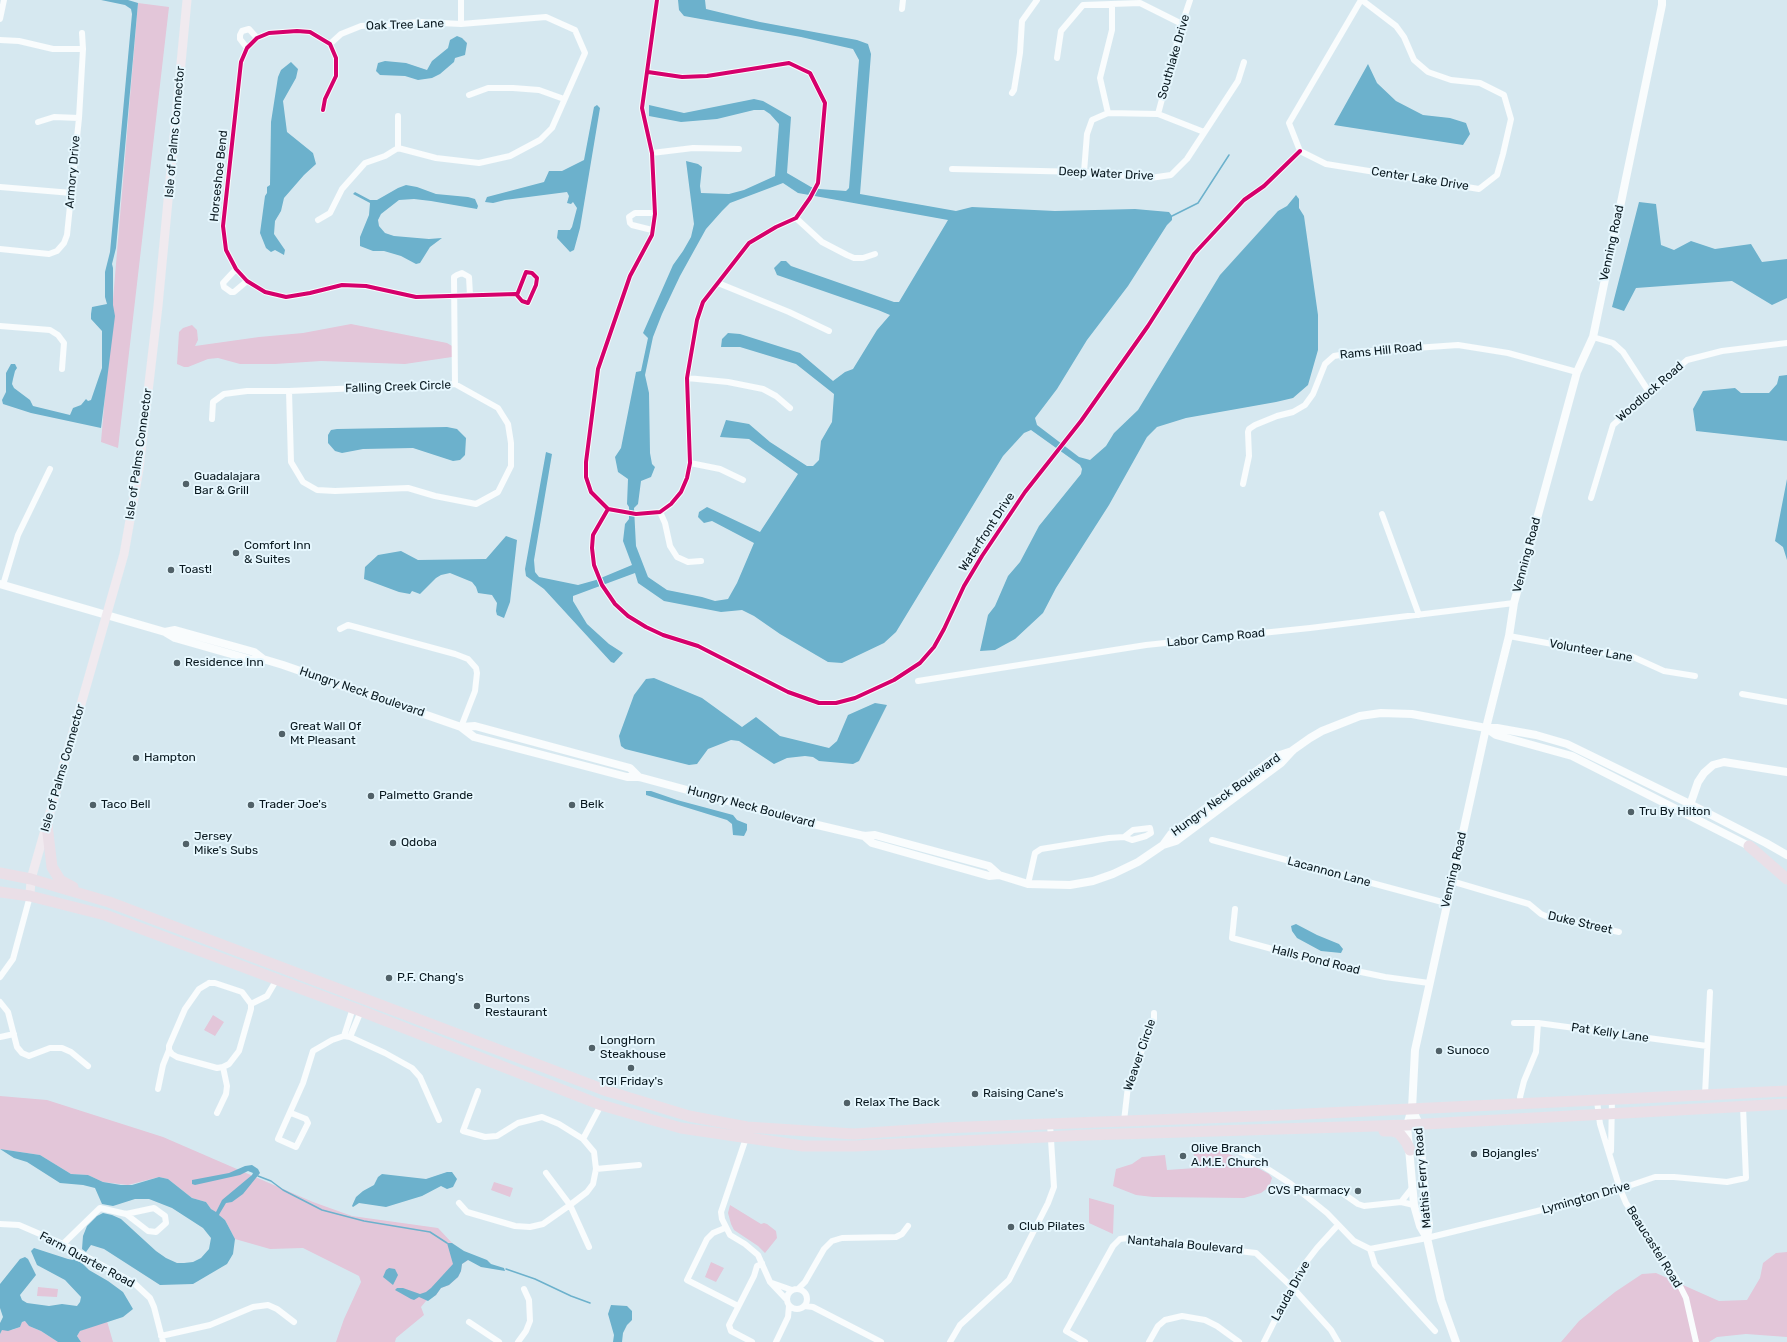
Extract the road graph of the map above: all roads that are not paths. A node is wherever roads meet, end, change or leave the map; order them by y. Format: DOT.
graph roads {
  1 [pos="4,0"];
  2 [pos="188,0"];
  3 [pos="461,0"];
  4 [pos="657,0"];
  5 [pos="903,0"];
  6 [pos="1037,0"];
  7 [pos="1190,0"];
  8 [pos="1361,0"];
  9 [pos="1663,2"];
  10 [pos="1112,5"];
  11 [pos="902,9"];
  12 [pos="0,19"];
  13 [pos="462,24"];
  14 [pos="1182,24"];
  15 [pos="82,33"];
  16 [pos="257,38"];
  17 [pos="0,40"];
  18 [pos="330,44"];
  19 [pos="247,48"];
  20 [pos="83,50"];
  21 [pos="1057,58"];
  22 [pos="1244,62"];
  23 [pos="648,72"];
  24 [pos="1012,92"];
  25 [pos="468,95"];
  26 [pos="564,99"];
  27 [pos="323,110"];
  28 [pos="1108,113"];
  29 [pos="1158,114"];
  30 [pos="398,116"];
  31 [pos="79,118"];
  32 [pos="38,122"];
  33 [pos="1204,132"];
  34 [pos="398,148"];
  35 [pos="739,149"];
  36 [pos="1300,151"];
  37 [pos="652,153"];
  38 [pos="952,169"];
  39 [pos="1084,172"];
  40 [pos="0,187"];
  41 [pos="72,193"];
  42 [pos="655,212"];
  43 [pos="796,218"];
  44 [pos="318,220"];
  45 [pos="652,230"];
  46 [pos="0,248"];
  47 [pos="875,254"];
  48 [pos="236,269"];
  49 [pos="247,281"];
  50 [pos="718,283"];
  51 [pos="454,295"];
  52 [pos="470,295"];
  53 [pos="517,295"];
  54 [pos="0,326"];
  55 [pos="829,331"];
  56 [pos="1593,337"];
  57 [pos="1787,344"];
  58 [pos="62,368"];
  59 [pos="1577,372"];
  60 [pos="687,378"];
  61 [pos="455,384"];
  62 [pos="289,391"];
  63 [pos="1648,392"];
  64 [pos="790,408"];
  65 [pos="212,419"];
  66 [pos="690,463"];
  67 [pos="50,469"];
  68 [pos="742,480"];
  69 [pos="1243,484"];
  70 [pos="1591,498"];
  71 [pos="608,509"];
  72 [pos="660,512"];
  73 [pos="1382,514"];
  74 [pos="701,561"];
  75 [pos="1,584"];
  76 [pos="1514,603"];
  77 [pos="1419,615"];
  78 [pos="107,616"];
  79 [pos="340,629"];
  80 [pos="164,632"];
  81 [pos="1509,636"];
  82 [pos="210,640"];
  83 [pos="184,641"];
  84 [pos="239,656"];
  85 [pos="263,659"];
  86 [pos="1695,676"];
  87 [pos="918,681"];
  88 [pos="1742,694"];
  89 [pos="1787,702"];
  90 [pos="461,727"];
  91 [pos="1486,728"];
  92 [pos="1787,772"];
  93 [pos="1690,804"];
  94 [pos="1686,815"];
  95 [pos="47,825"];
  96 [pos="1124,837"];
  97 [pos="1212,840"];
  98 [pos="1749,846"];
  99 [pos="1787,856"];
  100 [pos="1787,868"];
  101 [pos="0,873"];
  102 [pos="1787,879"];
  103 [pos="31,880"];
  104 [pos="1451,882"];
  105 [pos="1028,884"];
  106 [pos="0,892"];
  107 [pos="30,896"];
  108 [pos="93,898"];
  109 [pos="1446,903"];
  110 [pos="1235,909"];
  111 [pos="1619,932"];
  112 [pos="0,977"];
  113 [pos="277,979"];
  114 [pos="1429,983"];
  115 [pos="1710,992"];
  116 [pos="0,1002"];
  117 [pos="251,1004"];
  118 [pos="357,1010"];
  119 [pos="1154,1013"];
  120 [pos="1514,1023"];
  121 [pos="1538,1023"];
  122 [pos="14,1034"];
  123 [pos="0,1036"];
  124 [pos="347,1036"];
  125 [pos="1707,1046"];
  126 [pos="169,1050"];
  127 [pos="88,1066"];
  128 [pos="223,1067"];
  129 [pos="158,1089"];
  130 [pos="478,1091"];
  131 [pos="1787,1091"];
  132 [pos="1705,1095"];
  133 [pos="1612,1100"];
  134 [pos="1597,1101"];
  135 [pos="1521,1104"];
  136 [pos="1787,1104"];
  137 [pos="601,1105"];
  138 [pos="1743,1107"];
  139 [pos="1412,1109"];
  140 [pos="217,1113"];
  141 [pos="291,1113"];
  142 [pos="1612,1114"];
  143 [pos="1599,1115"];
  144 [pos="439,1120"];
  145 [pos="1124,1121"];
  146 [pos="1050,1124"];
  147 [pos="1419,1124"];
  148 [pos="1407,1125"];
  149 [pos="1363,1127"];
  150 [pos="1051,1137"];
  151 [pos="746,1138"];
  152 [pos="583,1139"];
  153 [pos="1228,1147"];
  154 [pos="1410,1150"];
  155 [pos="1610,1153"];
  156 [pos="639,1165"];
  157 [pos="596,1169"];
  158 [pos="546,1173"];
  159 [pos="1412,1188"];
  160 [pos="1620,1189"];
  161 [pos="1338,1190"];
  162 [pos="1401,1202"];
  163 [pos="459,1203"];
  164 [pos="570,1205"];
  165 [pos="1414,1205"];
  166 [pos="126,1214"];
  167 [pos="0,1224"];
  168 [pos="1338,1225"];
  169 [pos="908,1226"];
  170 [pos="726,1228"];
  171 [pos="1427,1238"];
  172 [pos="63,1244"];
  173 [pos="589,1247"];
  174 [pos="1370,1249"];
  175 [pos="762,1263"];
  176 [pos="770,1282"];
  177 [pos="805,1282"];
  178 [pos="524,1288"];
  179 [pos="1293,1288"];
  180 [pos="795,1289"];
  181 [pos="804,1292"];
  182 [pos="807,1299"];
  183 [pos="788,1303"];
  184 [pos="738,1306"];
  185 [pos="804,1306"];
  186 [pos="813,1307"];
  187 [pos="797,1309"];
  188 [pos="788,1317"];
  189 [pos="294,1322"];
  190 [pos="469,1322"];
  191 [pos="1435,1331"];
  192 [pos="868,1336"];
  193 [pos="162,1339"];
  194 [pos="499,1342"];
  195 [pos="518,1342"];
  196 [pos="752,1342"];
  197 [pos="776,1342"];
  198 [pos="865,1342"];
  199 [pos="881,1342"];
  200 [pos="950,1342"];
  201 [pos="1085,1342"];
  202 [pos="1149,1342"];
  203 [pos="1239,1342"];
  204 [pos="1264,1342"];
  205 [pos="1338,1342"];
  206 [pos="1456,1342"];
  207 [pos="1696,1342"];
  1 -- 12 [label="street"];
  2 -- 78 [label="main road, Isle of Palms Connector"];
  3 -- 13 [label="street, Oak Tree Lane"];
  4 -- 23 [label="street"];
  5 -- 11 [label="street"];
  6 -- 24 [label="street"];
  7 -- 14 [label="street, Southlake Drive"];
  8 -- 36 [label="street, Center Lake Drive"];
  8 -- 36 [label="street, Center Lake Drive"];
  9 -- 56 [label="main road, Venning Road"];
  10 -- 14 [label="street"];
  10 -- 21 [label="street"];
  10 -- 28 [label="street"];
  13 -- 18 [label="street, Oak Tree Lane"];
  13 -- 26 [label="street, Oak Tree Lane"];
  14 -- 29 [label="street, Southlake Drive"];
  15 -- 20 [label="street, Armory Drive"];
  16 -- 18 [label="street, Horseshoe Bend"];
  16 -- 19 [label="street, Horseshoe Bend"];
  16 -- 19 [label="street"];
  17 -- 20 [label="street"];
  18 -- 27 [label="street"];
  19 -- 48 [label="street, Horseshoe Bend"];
  20 -- 31 [label="street, Armory Drive"];
  22 -- 33 [label="street, Deep Water Drive"];
  23 -- 37 [label="street"];
  23 -- 43 [label="street"];
  25 -- 26 [label="street"];
  26 -- 34 [label="street, Oak Tree Lane"];
  28 -- 29 [label="street, Southlake Drive"];
  28 -- 39 [label="street"];
  29 -- 33 [label="street, Southlake Drive"];
  30 -- 34 [label="street"];
  31 -- 32 [label="street"];
  31 -- 41 [label="street, Armory Drive"];
  33 -- 39 [label="street, Deep Water Drive"];
  34 -- 44 [label="street"];
  35 -- 37 [label="street"];
  36 -- 71 [label="street, Waterfront Drive"];
  37 -- 42 [label="street"];
  38 -- 39 [label="street, Deep Water Drive"];
  40 -- 41 [label="street"];
  41 -- 46 [label="street, Armory Drive"];
  42 -- 45 [label="street"];
  42 -- 45 [label="street"];
  43 -- 47 [label="street"];
  43 -- 50 [label="street"];
  45 -- 71 [label="street"];
  48 -- 49 [label="street, Horseshoe Bend"];
  48 -- 49 [label="street"];
  49 -- 51 [label="street, Horseshoe Bend"];
  50 -- 55 [label="street"];
  50 -- 60 [label="street"];
  51 -- 52 [label="street, Horseshoe Bend"];
  51 -- 52 [label="street"];
  51 -- 61 [label="street"];
  52 -- 53 [label="street, Horseshoe Bend"];
  53 -- 53 [label="street, Horseshoe Bend"];
  54 -- 58 [label="street"];
  56 -- 59 [label="main road, Venning Road"];
  56 -- 63 [label="street"];
  57 -- 63 [label="street, Woodlock Road"];
  59 -- 69 [label="street, Rams Hill Road"];
  59 -- 76 [label="main road, Venning Road"];
  60 -- 64 [label="street"];
  60 -- 66 [label="street"];
  61 -- 62 [label="street, Falling Creek Circle"];
  61 -- 62 [label="street, Falling Creek Circle"];
  62 -- 65 [label="street"];
  63 -- 70 [label="street, Woodlock Road"];
  66 -- 68 [label="street"];
  66 -- 72 [label="street"];
  67 -- 75 [label="street"];
  71 -- 72 [label="street"];
  72 -- 74 [label="street"];
  73 -- 77 [label="street"];
  75 -- 78 [label="main road, Hungry Neck Boulevard"];
  76 -- 77 [label="street, Labor Camp Road"];
  76 -- 81 [label="main road, Venning Road"];
  77 -- 87 [label="street, Labor Camp Road"];
  78 -- 80 [label="main road, Hungry Neck Boulevard"];
  78 -- 95 [label="main road, Isle of Palms Connector"];
  79 -- 90 [label="street"];
  80 -- 82 [label="main road, Hungry Neck Boulevard"];
  80 -- 83 [label="main road, Hungry Neck Boulevard"];
  81 -- 86 [label="street, Volunteer Lane"];
  81 -- 91 [label="main road, Venning Road"];
  82 -- 83 [label="main road"];
  82 -- 84 [label="main road"];
  82 -- 85 [label="main road, Hungry Neck Boulevard"];
  83 -- 84 [label="main road, Hungry Neck Boulevard"];
  84 -- 85 [label="main road, Hungry Neck Boulevard"];
  85 -- 90 [label="main road, Hungry Neck Boulevard"];
  88 -- 89 [label="street"];
  90 -- 105 [label="main road, Hungry Neck Boulevard"];
  91 -- 93 [label="main road, Hungry Neck Boulevard"];
  91 -- 94 [label="main road, Hungry Neck Boulevard"];
  91 -- 104 [label="main road, Venning Road"];
  91 -- 105 [label="main road, Hungry Neck Boulevard"];
  92 -- 93 [label="main road"];
  93 -- 94 [label="main road"];
  93 -- 99 [label="main road, Hungry Neck Boulevard"];
  94 -- 98 [label="main road, Hungry Neck Boulevard"];
  95 -- 103 [label="main road, Isle of Palms Connector"];
  95 -- 108 [label="highway"];
  96 -- 105 [label="street"];
  97 -- 109 [label="street, Lacannon Lane"];
  98 -- 100 [label="highway"];
  98 -- 102 [label="highway"];
  101 -- 103 [label="highway"];
  103 -- 107 [label="main road, Isle of Palms Connector"];
  103 -- 108 [label="highway"];
  104 -- 109 [label="main road, Venning Road"];
  104 -- 111 [label="street, Duke Street"];
  106 -- 107 [label="highway"];
  107 -- 112 [label="street"];
  107 -- 113 [label="highway"];
  108 -- 146 [label="highway"];
  109 -- 114 [label="main road, Venning Road"];
  110 -- 114 [label="street, Halls Pond Road"];
  113 -- 117 [label="street"];
  113 -- 118 [label="highway"];
  114 -- 139 [label="main road, Venning Road"];
  115 -- 125 [label="street"];
  116 -- 122 [label="street"];
  117 -- 126 [label="street"];
  117 -- 128 [label="street"];
  118 -- 124 [label="street"];
  118 -- 137 [label="highway"];
  119 -- 145 [label="street, Weaver Circle"];
  120 -- 121 [label="street, Pat Kelly Lane"];
  121 -- 125 [label="street, Pat Kelly Lane"];
  121 -- 135 [label="street"];
  122 -- 123 [label="street"];
  122 -- 127 [label="street"];
  124 -- 141 [label="street"];
  124 -- 144 [label="street"];
  125 -- 132 [label="street"];
  126 -- 128 [label="street"];
  126 -- 129 [label="street"];
  128 -- 140 [label="street"];
  130 -- 152 [label="street"];
  131 -- 132 [label="highway"];
  132 -- 133 [label="highway"];
  133 -- 134 [label="highway"];
  133 -- 142 [label="street, Beaucastel Road"];
  134 -- 135 [label="highway"];
  134 -- 143 [label="street, Beaucastel Road"];
  135 -- 139 [label="highway"];
  136 -- 138 [label="highway"];
  137 -- 151 [label="highway"];
  137 -- 152 [label="street"];
  138 -- 142 [label="highway"];
  138 -- 160 [label="street, Lymington Drive"];
  139 -- 145 [label="highway"];
  139 -- 147 [label="main road, Mathis Ferry Road"];
  139 -- 148 [label="main road, Mathis Ferry Road"];
  141 -- 141 [label="street"];
  142 -- 143 [label="highway"];
  142 -- 155 [label="street, Beaucastel Road"];
  143 -- 147 [label="highway"];
  143 -- 155 [label="street, Beaucastel Road"];
  145 -- 146 [label="highway"];
  146 -- 150 [label="street"];
  147 -- 148 [label="highway"];
  147 -- 171 [label="main road, Mathis Ferry Road"];
  148 -- 149 [label="highway"];
  148 -- 154 [label="main road, Mathis Ferry Road"];
  149 -- 150 [label="highway"];
  149 -- 154 [label="highway"];
  150 -- 151 [label="highway"];
  150 -- 200 [label="street"];
  151 -- 170 [label="street"];
  152 -- 157 [label="street"];
  153 -- 168 [label="street"];
  154 -- 159 [label="main road, Mathis Ferry Road"];
  155 -- 160 [label="street, Beaucastel Road"];
  156 -- 157 [label="street"];
  157 -- 164 [label="street"];
  158 -- 164 [label="street"];
  159 -- 162 [label="street"];
  159 -- 165 [label="main road, Mathis Ferry Road"];
  160 -- 171 [label="street, Lymington Drive"];
  160 -- 207 [label="street, Beaucastel Road"];
  161 -- 162 [label="street"];
  162 -- 165 [label="street"];
  163 -- 164 [label="street"];
  164 -- 173 [label="street"];
  165 -- 171 [label="main road, Mathis Ferry Road"];
  166 -- 166 [label="street"];
  166 -- 172 [label="street"];
  167 -- 172 [label="street, Farm Quarter Road"];
  168 -- 174 [label="street"];
  168 -- 179 [label="street, Lauda Drive"];
  169 -- 177 [label="street"];
  170 -- 175 [label="street"];
  170 -- 184 [label="street"];
  171 -- 174 [label="street"];
  171 -- 206 [label="main road, Mathis Ferry Road"];
  172 -- 193 [label="street, Farm Quarter Road"];
  174 -- 191 [label="street"];
  175 -- 176 [label="street"];
  175 -- 184 [label="street"];
  176 -- 180 [label="street"];
  176 -- 183 [label="street"];
  177 -- 180 [label="street"];
  177 -- 181 [label="street"];
  178 -- 195 [label="street"];
  179 -- 201 [label="street, Nantahala Boulevard"];
  179 -- 204 [label="street, Lauda Drive"];
  179 -- 205 [label="street, Nantahala Boulevard"];
  180 -- 181 [label="street"];
  180 -- 183 [label="street"];
  181 -- 182 [label="street"];
  182 -- 185 [label="street"];
  182 -- 186 [label="street"];
  183 -- 187 [label="street"];
  183 -- 188 [label="street"];
  184 -- 196 [label="street"];
  185 -- 186 [label="street"];
  185 -- 187 [label="street"];
  186 -- 192 [label="street"];
  187 -- 188 [label="street"];
  188 -- 197 [label="street"];
  189 -- 193 [label="street"];
  190 -- 194 [label="street"];
  192 -- 198 [label="street"];
  192 -- 199 [label="street"];
  202 -- 203 [label="street"];
}
